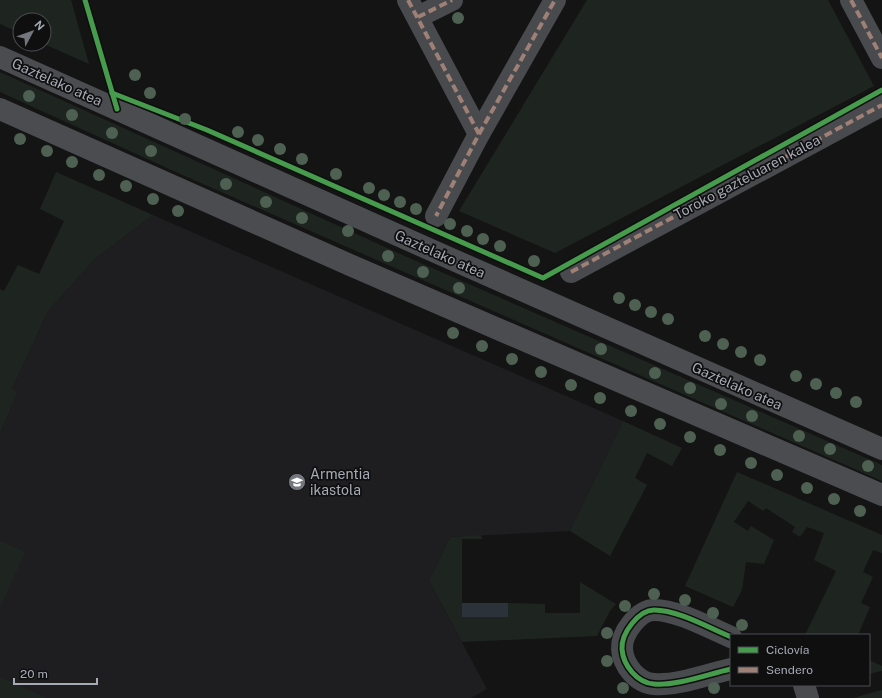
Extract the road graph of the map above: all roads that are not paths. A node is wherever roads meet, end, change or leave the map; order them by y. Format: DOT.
graph roads {
  1 [pos="452,0"];
  2 [pos="555,0"];
  3 [pos="851,0"];
  4 [pos="413,9"];
  5 [pos="0,57"];
  6 [pos="882,58"];
  7 [pos="882,105"];
  8 [pos="0,109"];
  9 [pos="479,134"];
  10 [pos="436,216"];
  11 [pos="571,272"];
  12 [pos="882,449"];
  13 [pos="882,495"];
  14 [pos="730,637"];
  15 [pos="730,669"];
  16 [pos="804,686"];
  17 [pos="808,698"];
  1 -- 4 [label="street"];
  2 -- 9 [label="street"];
  3 -- 6 [label="street"];
  4 -- 9 [label="street"];
  5 -- 12 [label="main road, Gaztelako atea"];
  7 -- 11 [label="street, Toroko gazteluaren kalea"];
  8 -- 13 [label="main road"];
  9 -- 10 [label="street"];
  14 -- 15 [label="street"];
  16 -- 17 [label="street"];
}
